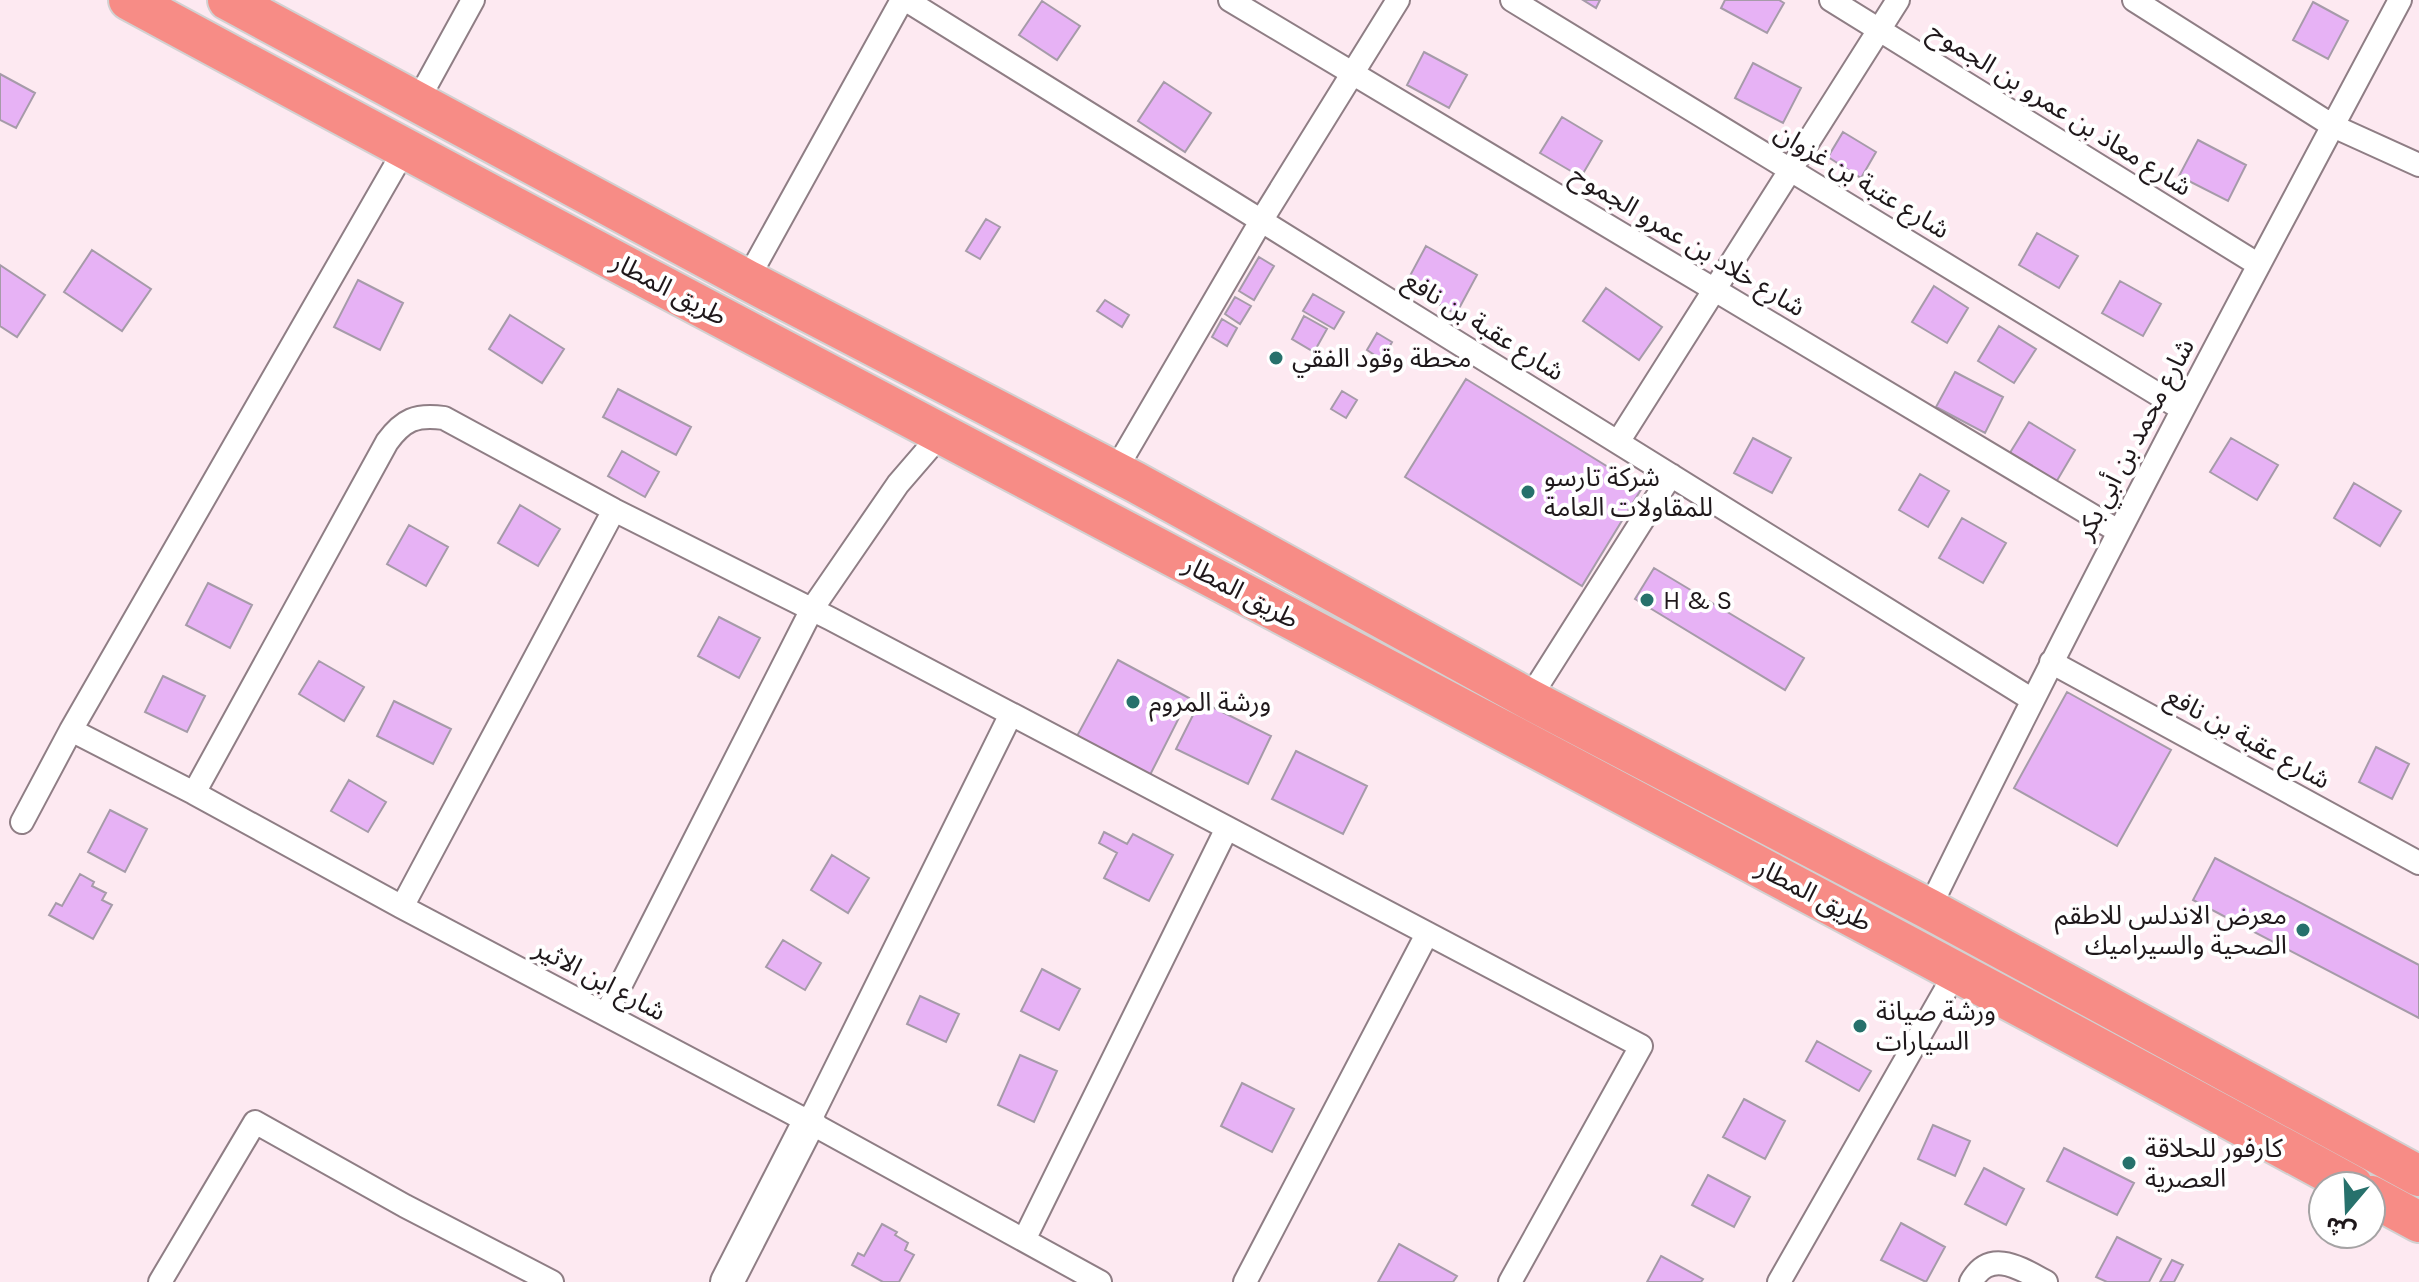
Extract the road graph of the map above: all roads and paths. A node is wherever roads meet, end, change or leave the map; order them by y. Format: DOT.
graph roads {
  1 [pos="129,0"];
  2 [pos="228,0"];
  3 [pos="473,0"];
  4 [pos="904,0"];
  5 [pos="1230,0"];
  6 [pos="1398,0"];
  7 [pos="1512,0"];
  8 [pos="1831,0"];
  9 [pos="1898,0"];
  10 [pos="2134,0"];
  11 [pos="2400,0"];
  12 [pos="1879,30"];
  13 [pos="1352,73"];
  14 [pos="417,102"];
  15 [pos="2333,126"];
  16 [pos="405,149"];
  17 [pos="2419,165"];
  18 [pos="1791,171"];
  19 [pos="1261,221"];
  20 [pos="2259,265"];
  21 [pos="747,280"];
  22 [pos="1714,289"];
  23 [pos="2182,409"];
  24 [pos="942,433"];
  25 [pos="1618,442"];
  26 [pos="1115,471"];
  27 [pos="1671,475"];
  28 [pos="614,510"];
  29 [pos="2118,531"];
  30 [pos="812,609"];
  31 [pos="2051,662"];
  32 [pos="1529,699"];
  33 [pos="2031,699"];
  34 [pos="1011,714"];
  35 [pos="71,730"];
  36 [pos="194,793"];
  37 [pos="22,822"];
  38 [pos="1227,828"];
  39 [pos="2419,863"];
  40 [pos="402,907"];
  41 [pos="1929,909"];
  42 [pos="1427,934"];
  43 [pos="1957,970"];
  44 [pos="606,1014"];
  45 [pos="809,1122"];
  46 [pos="2324,1170"];
  47 [pos="2419,1176"];
  48 [pos="2387,1205"];
  49 [pos="2419,1222"];
  50 [pos="1024,1240"];
  51 [pos="160,1282"];
  52 [pos="552,1282"];
  53 [pos="727,1282"];
  54 [pos="1100,1282"];
  55 [pos="1245,1282"];
  56 [pos="1510,1282"];
  57 [pos="1779,1282"];
  58 [pos="1971,1282"];
  59 [pos="2046,1282"];
  1 -- 16 [label="highway, طريق المطار"];
  2 -- 14 [label="highway, طريق المطار"];
  3 -- 14 [label="street"];
  4 -- 19 [label="street, شارع عقبة بن نافع"];
  4 -- 21 [label="street"];
  5 -- 13 [label="street, شارع خلاد بن عمرو الجموح"];
  6 -- 13 [label="street"];
  7 -- 18 [label="street, شارع عتبة بن غزوان"];
  8 -- 12 [label="street, شارع معاذ بن عمرو بن الجموح"];
  9 -- 12 [label="street"];
  10 -- 15 [label="street"];
  11 -- 15 [label="street, شارع محمد بن أبي بكر"];
  12 -- 18 [label="street"];
  12 -- 20 [label="street, شارع معاذ بن عمرو بن الجموح"];
  13 -- 19 [label="street"];
  13 -- 22 [label="street, شارع خلاد بن عمرو الجموح"];
  14 -- 21 [label="highway, طريق المطار"];
  15 -- 17 [label="street"];
  15 -- 20 [label="street, شارع محمد بن أبي بكر"];
  16 -- 24 [label="highway, طريق المطار"];
  16 -- 35 [label="street"];
  18 -- 22 [label="street"];
  18 -- 23 [label="street, شارع عتبة بن غزوان"];
  19 -- 25 [label="street, شارع عقبة بن نافع"];
  19 -- 26 [label="street"];
  20 -- 23 [label="street, شارع محمد بن أبي بكر"];
  21 -- 26 [label="highway, طريق المطار"];
  22 -- 25 [label="street"];
  22 -- 29 [label="street, شارع خلاد بن عمرو الجموح"];
  23 -- 29 [label="street, شارع محمد بن أبي بكر"];
  24 -- 30 [label="street"];
  24 -- 43 [label="highway, طريق المطار"];
  25 -- 27 [label="street, شارع عقبة بن نافع"];
  26 -- 32 [label="highway, طريق المطار"];
  27 -- 32 [label="street"];
  27 -- 33 [label="street, شارع عقبة بن نافع"];
  28 -- 30 [label="street"];
  28 -- 36 [label="street"];
  28 -- 40 [label="street"];
  29 -- 31 [label="street, شارع محمد بن أبي بكر"];
  30 -- 34 [label="street"];
  30 -- 44 [label="street"];
  31 -- 33 [label="street, شارع محمد بن أبي بكر"];
  31 -- 39 [label="street, شارع عقبة بن نافع"];
  32 -- 41 [label="highway, طريق المطار"];
  33 -- 41 [label="street, شارع محمد بن أبي بكر"];
  34 -- 38 [label="street"];
  34 -- 45 [label="street"];
  35 -- 36 [label="street, شارع ابن الاثير"];
  35 -- 37 [label="street"];
  36 -- 40 [label="street, شارع ابن الاثير"];
  38 -- 42 [label="street"];
  38 -- 50 [label="street"];
  40 -- 44 [label="street, شارع ابن الاثير"];
  41 -- 47 [label="highway, طريق المطار"];
  42 -- 55 [label="street"];
  42 -- 56 [label="street"];
  43 -- 46 [label="highway, طريق المطار"];
  43 -- 57 [label="street"];
  44 -- 45 [label="street, شارع ابن الاثير"];
  45 -- 50 [label="street, شارع ابن الاثير"];
  45 -- 53 [label="street"];
  48 -- 49 [label="highway"];
  50 -- 54 [label="street, شارع ابن الاثير"];
  51 -- 52 [label="street"];
  58 -- 59 [label="street"];
}
